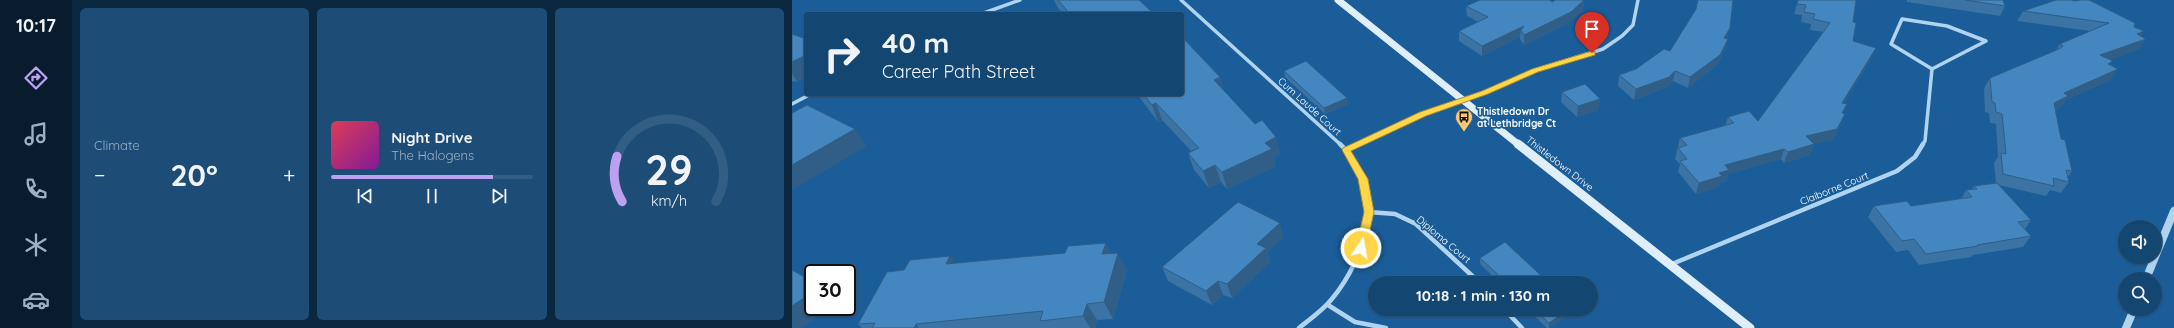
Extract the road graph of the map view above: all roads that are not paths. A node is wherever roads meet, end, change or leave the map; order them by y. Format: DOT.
graph roads {
  1 [pos="1020,0"];
  2 [pos="1181,0"];
  3 [pos="1338,0"];
  4 [pos="1638,0"];
  5 [pos="987,12"];
  6 [pos="1932,69"];
  7 [pos="807,96"];
  8 [pos="1463,101"];
  9 [pos="792,104"];
  10 [pos="1346,150"];
  11 [pos="2174,211"];
  12 [pos="1369,212"];
  13 [pos="1671,264"];
  14 [pos="2149,272"];
  15 [pos="1472,276"];
  16 [pos="1328,305"];
  17 [pos="1511,316"];
  18 [pos="2131,316"];
  19 [pos="1299,328"];
  20 [pos="1386,328"];
  21 [pos="1522,328"];
  22 [pos="1750,328"];
  23 [pos="2126,328"];
  1 -- 5 [label="street"];
  2 -- 10 [label="street, Cum Laude Court"];
  3 -- 8 [label="main road, Thistledown Drive"];
  4 -- 8 [label="street"];
  6 -- 6 [label="street"];
  6 -- 13 [label="street, Claiborne Court"];
  7 -- 9 [label="street"];
  8 -- 10 [label="street"];
  8 -- 13 [label="main road, Thistledown Drive"];
  10 -- 12 [label="street, Cum Laude Court"];
  11 -- 14 [label="street"];
  12 -- 15 [label="street, Diploma Court"];
  12 -- 16 [label="street, Cum Laude Court"];
  13 -- 22 [label="main road, Thistledown Drive"];
  16 -- 19 [label="street, Cum Laude Court"];
  16 -- 20 [label="street"];
  17 -- 21 [label="street"];
  18 -- 23 [label="street"];
}
